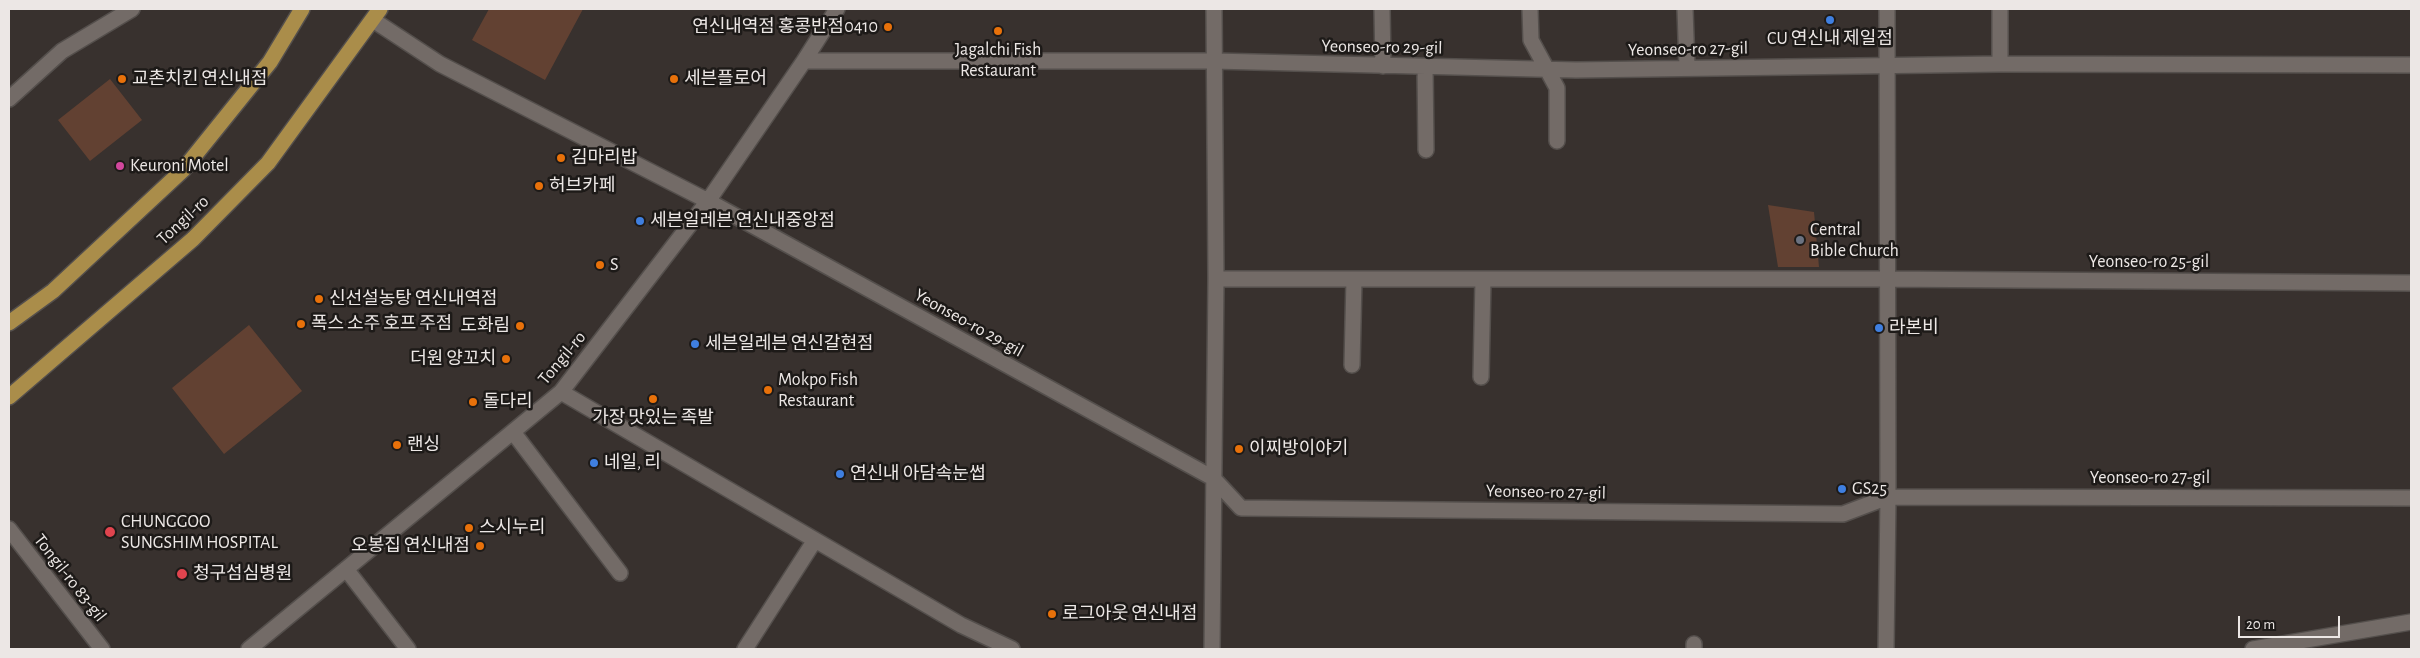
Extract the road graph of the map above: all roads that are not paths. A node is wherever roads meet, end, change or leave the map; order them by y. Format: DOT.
graph roads {
  1 [pos="132,9"];
  2 [pos="302,9"];
  3 [pos="837,9"];
  4 [pos="1214,9"];
  5 [pos="1382,9"];
  6 [pos="1530,9"];
  7 [pos="1684,9"];
  8 [pos="1887,9"];
  9 [pos="2000,9"];
  10 [pos="376,14"];
  11 [pos="804,61"];
  12 [pos="1214,62"];
  13 [pos="2000,64"];
  14 [pos="1887,65"];
  15 [pos="2411,65"];
  16 [pos="1383,66"];
  17 [pos="1424,67"];
  18 [pos="1687,67"];
  19 [pos="1549,70"];
  20 [pos="9,99"];
  21 [pos="1557,141"];
  22 [pos="1426,150"];
  23 [pos="708,201"];
  24 [pos="1886,278"];
  25 [pos="1216,279"];
  26 [pos="1354,279"];
  27 [pos="1483,279"];
  28 [pos="2411,283"];
  29 [pos="9,323"];
  30 [pos="1352,365"];
  31 [pos="1481,378"];
  32 [pos="561,392"];
  33 [pos="9,397"];
  34 [pos="513,432"];
  35 [pos="1213,478"];
  36 [pos="1888,497"];
  37 [pos="2411,498"];
  38 [pos="9,530"];
  39 [pos="815,540"];
  40 [pos="346,569"];
  41 [pos="620,573"];
  42 [pos="2411,622"];
  43 [pos="102,649"];
  44 [pos="249,649"];
  45 [pos="408,649"];
  46 [pos="745,649"];
  47 [pos="1012,649"];
  48 [pos="1212,649"];
  49 [pos="1886,649"];
  50 [pos="2253,649"];
  1 -- 20 [label="street"];
  2 -- 29 [label="main road, Tongil-ro"];
  3 -- 11 [label="street, Tongil-ro"];
  4 -- 12 [label="street"];
  5 -- 16 [label="street"];
  6 -- 19 [label="street"];
  7 -- 18 [label="street"];
  8 -- 14 [label="street"];
  9 -- 13 [label="street"];
  10 -- 23 [label="street, Tongil-ro"];
  10 -- 33 [label="main road, Tongil-ro"];
  11 -- 12 [label="street, Yeonseo-ro 29-gil"];
  11 -- 23 [label="street, Tongil-ro"];
  12 -- 16 [label="street, Yeonseo-ro 29-gil"];
  12 -- 25 [label="street"];
  13 -- 14 [label="street"];
  13 -- 15 [label="street"];
  14 -- 18 [label="street, Yeonseo-ro 27-gil"];
  14 -- 24 [label="street"];
  16 -- 17 [label="street, Yeonseo-ro 29-gil"];
  17 -- 19 [label="street, Yeonseo-ro 29-gil"];
  17 -- 22 [label="street"];
  18 -- 19 [label="street, Yeonseo-ro 27-gil"];
  19 -- 21 [label="street"];
  23 -- 32 [label="street, Tongil-ro"];
  23 -- 35 [label="street, Yeonseo-ro 29-gil"];
  24 -- 27 [label="street"];
  24 -- 28 [label="street, Yeonseo-ro 25-gil"];
  24 -- 36 [label="street"];
  25 -- 26 [label="street"];
  25 -- 35 [label="street"];
  26 -- 27 [label="street"];
  26 -- 30 [label="street"];
  27 -- 31 [label="street"];
  32 -- 34 [label="street, Tongil-ro"];
  32 -- 39 [label="street"];
  34 -- 40 [label="street, Tongil-ro"];
  34 -- 41 [label="street"];
  35 -- 36 [label="street, Yeonseo-ro 27-gil"];
  35 -- 48 [label="street"];
  36 -- 37 [label="street, Yeonseo-ro 27-gil"];
  36 -- 49 [label="street"];
  38 -- 43 [label="street, Tongil-ro 83-gil"];
  39 -- 46 [label="street"];
  39 -- 47 [label="street"];
  40 -- 44 [label="street"];
  40 -- 45 [label="street"];
  42 -- 50 [label="street"];
}
